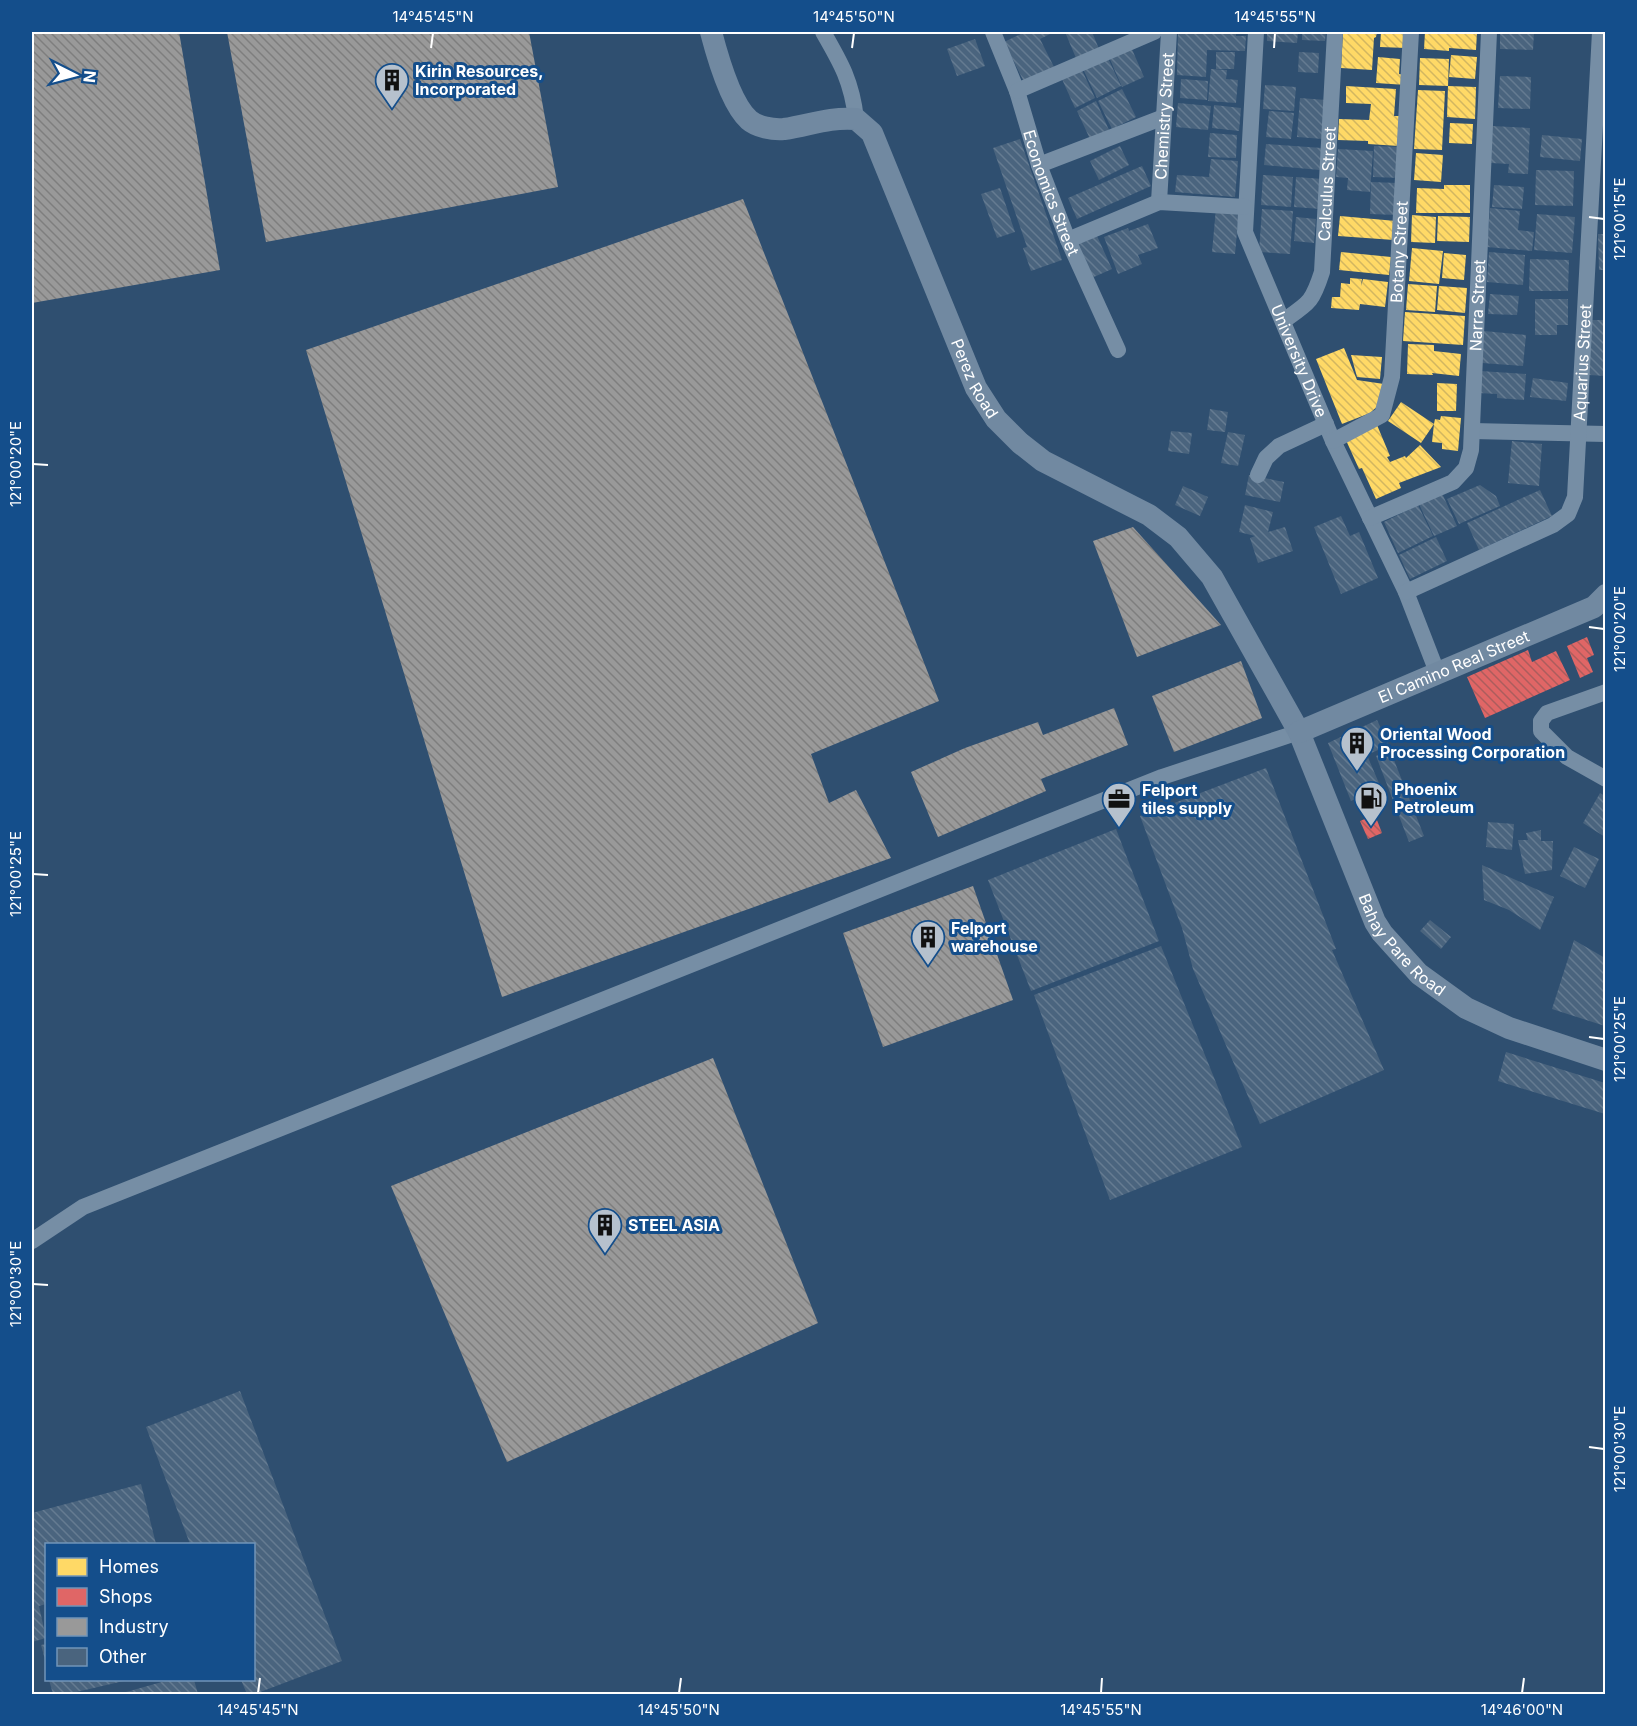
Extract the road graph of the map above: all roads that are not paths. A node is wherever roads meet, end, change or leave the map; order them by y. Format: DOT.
graph roads {
  1 [pos="711,32"];
  2 [pos="823,32"];
  3 [pos="993,32"];
  4 [pos="1154,32"];
  5 [pos="1169,32"];
  6 [pos="1256,32"];
  7 [pos="1335,32"];
  8 [pos="1411,32"];
  9 [pos="1489,32"];
  10 [pos="1600,32"];
  11 [pos="1017,91"];
  12 [pos="1164,117"];
  13 [pos="856,119"];
  14 [pos="1039,165"];
  15 [pos="1159,202"];
  16 [pos="1245,207"];
  17 [pos="1068,240"];
  18 [pos="1283,321"];
  19 [pos="1118,350"];
  20 [pos="1326,424"];
  21 [pos="1473,431"];
  22 [pos="1580,432"];
  23 [pos="1605,434"];
  24 [pos="1333,441"];
  25 [pos="1258,475"];
  26 [pos="1370,518"];
  27 [pos="1406,592"];
  28 [pos="1605,595"];
  29 [pos="1437,672"];
  30 [pos="1605,692"];
  31 [pos="1299,732"];
  32 [pos="1605,779"];
  33 [pos="1605,1060"];
  34 [pos="32,1241"];
  1 -- 13 [label="street"];
  2 -- 13 [label="street"];
  3 -- 11 [label="street, Economics Street"];
  4 -- 11 [label="street"];
  5 -- 12 [label="street, Chemistry Street"];
  6 -- 16 [label="street, University Drive"];
  7 -- 18 [label="street, Calculus Street"];
  8 -- 24 [label="street, Botany Street"];
  9 -- 21 [label="street, Narra Street"];
  10 -- 22 [label="street, Aquarius Street"];
  11 -- 14 [label="street, Economics Street"];
  12 -- 14 [label="street"];
  12 -- 15 [label="street, Chemistry Street"];
  13 -- 31 [label="street, Perez Road"];
  14 -- 17 [label="street, Economics Street"];
  15 -- 16 [label="street"];
  15 -- 17 [label="street"];
  16 -- 18 [label="street, University Drive"];
  17 -- 19 [label="street, Economics Street"];
  18 -- 20 [label="street, University Drive"];
  20 -- 24 [label="street, University Drive"];
  20 -- 25 [label="street"];
  21 -- 22 [label="street"];
  21 -- 26 [label="street, Narra Street"];
  22 -- 23 [label="street"];
  22 -- 27 [label="street, Aquarius Street"];
  24 -- 26 [label="street, University Drive"];
  26 -- 27 [label="street, University Drive"];
  27 -- 29 [label="street, University Drive"];
  28 -- 29 [label="street, El Camino Real Street"];
  29 -- 31 [label="street, El Camino Real Street"];
  30 -- 32 [label="street"];
  31 -- 33 [label="street, Bahay Pare Road"];
  31 -- 34 [label="street"];
}
